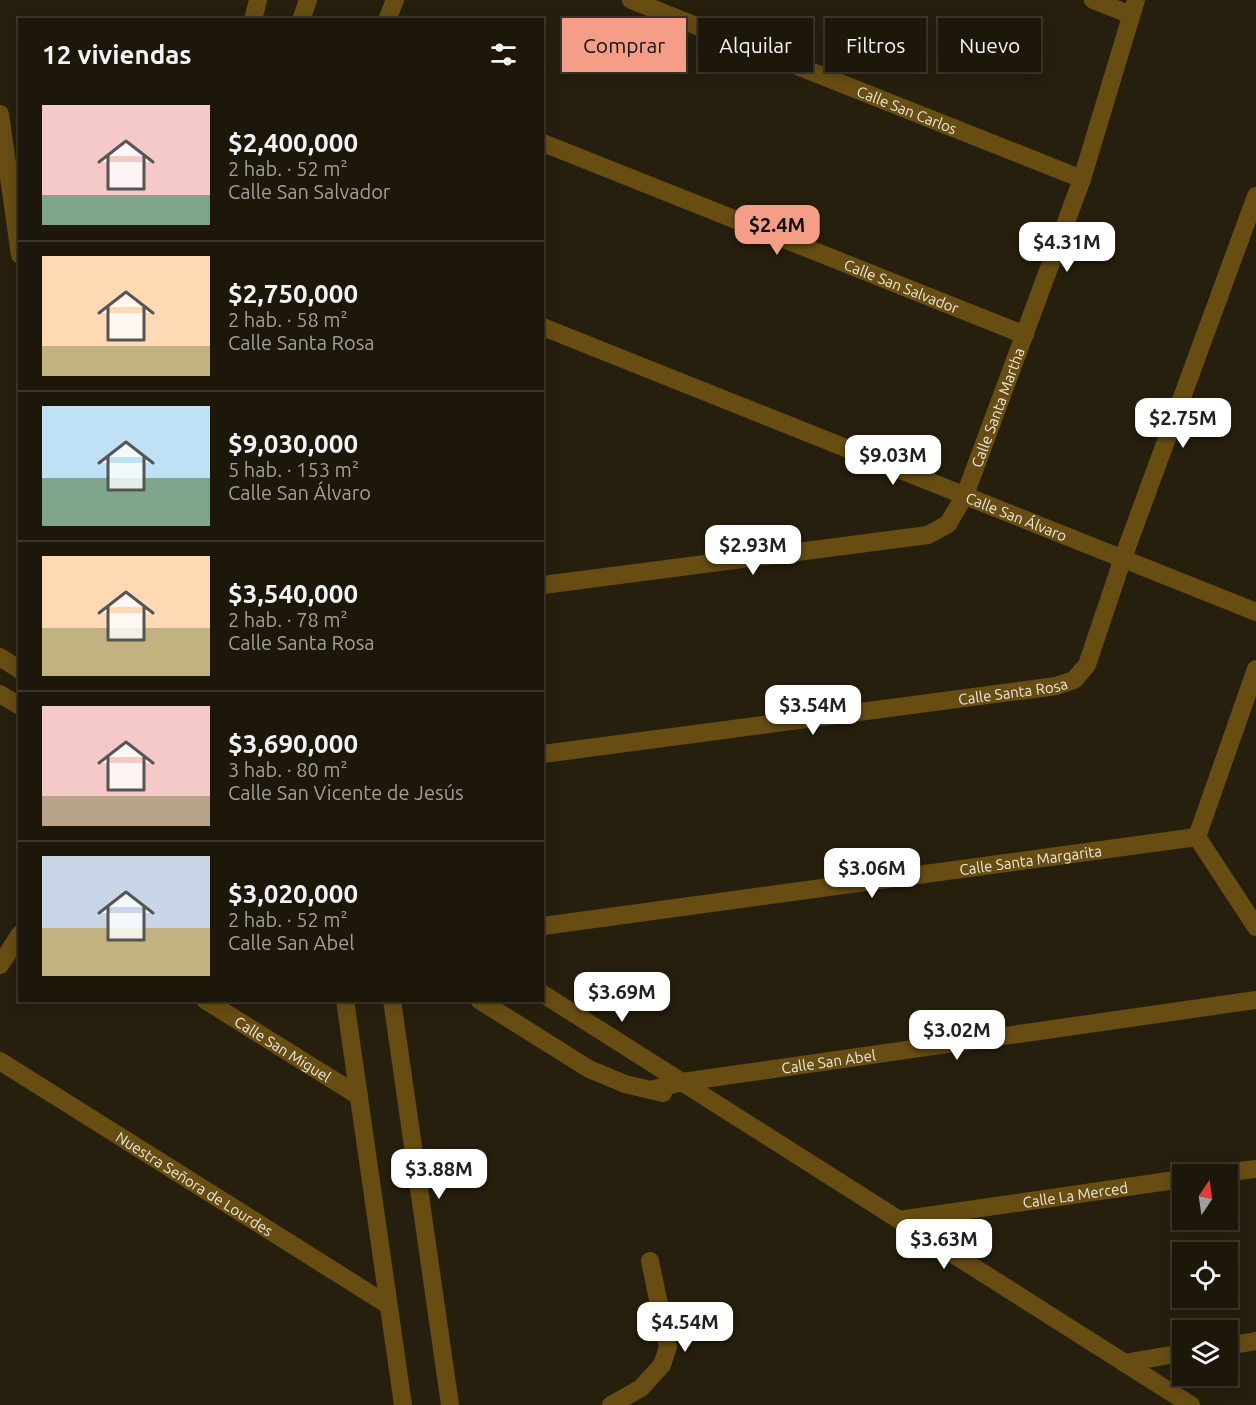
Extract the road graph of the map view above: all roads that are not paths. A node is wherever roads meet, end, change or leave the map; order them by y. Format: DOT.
graph roads {
  1 [pos="258,0"];
  2 [pos="308,0"];
  3 [pos="395,0"];
  4 [pos="631,0"];
  5 [pos="1093,0"];
  6 [pos="1134,8"];
  7 [pos="254,18"];
  8 [pos="302,18"];
  9 [pos="388,18"];
  10 [pos="0,114"];
  11 [pos="544,143"];
  12 [pos="1082,179"];
  13 [pos="1256,196"];
  14 [pos="18,241"];
  15 [pos="544,327"];
  16 [pos="1025,335"];
  17 [pos="965,495"];
  18 [pos="1123,558"];
  19 [pos="544,585"];
  20 [pos="1256,612"];
  21 [pos="0,657"];
  22 [pos="18,669"];
  23 [pos="1256,669"];
  24 [pos="0,694"];
  25 [pos="18,705"];
  26 [pos="544,754"];
  27 [pos="1197,837"];
  28 [pos="544,926"];
  29 [pos="1256,927"];
  30 [pos="18,937"];
  31 [pos="0,964"];
  32 [pos="544,995"];
  33 [pos="1256,1000"];
  34 [pos="209,1002"];
  35 [pos="345,1002"];
  36 [pos="392,1002"];
  37 [pos="483,1002"];
  38 [pos="0,1062"];
  39 [pos="682,1082"];
  40 [pos="651,1090"];
  41 [pos="359,1096"];
  42 [pos="717,1104"];
  43 [pos="1256,1168"];
  44 [pos="1238,1171"];
  45 [pos="1172,1180"];
  46 [pos="899,1220"];
  47 [pos="650,1261"];
  48 [pos="388,1305"];
  49 [pos="1256,1341"];
  50 [pos="1238,1344"];
  51 [pos="1172,1355"];
  52 [pos="1124,1363"];
  53 [pos="403,1405"];
  54 [pos="450,1405"];
  55 [pos="611,1405"];
  56 [pos="1191,1405"];
  1 -- 7 [label="street"];
  2 -- 8 [label="street"];
  3 -- 9 [label="street"];
  4 -- 12 [label="street, Calle San Carlos"];
  5 -- 6 [label="street"];
  6 -- 12 [label="street, Calle Santa Martha"];
  10 -- 14 [label="street"];
  11 -- 16 [label="street, Calle San Salvador"];
  12 -- 16 [label="street, Calle Santa Martha"];
  13 -- 18 [label="street, Calle Santa Rosa"];
  15 -- 17 [label="street, Calle San Álvaro"];
  16 -- 17 [label="street, Calle Santa Martha"];
  17 -- 18 [label="street, Calle San Álvaro"];
  17 -- 19 [label="street, Calle Santa Martha"];
  18 -- 20 [label="street, Calle San Álvaro"];
  18 -- 26 [label="street, Calle Santa Rosa"];
  21 -- 22 [label="street"];
  23 -- 27 [label="street"];
  24 -- 25 [label="street"];
  27 -- 28 [label="street, Calle Santa Margarita"];
  27 -- 29 [label="street"];
  30 -- 31 [label="street"];
  32 -- 39 [label="street"];
  33 -- 39 [label="street, Calle San Abel"];
  34 -- 41 [label="street, Calle San Miguel"];
  35 -- 41 [label="street"];
  36 -- 54 [label="street"];
  37 -- 40 [label="street"];
  38 -- 48 [label="street, Nuestra Señora de Lourdes"];
  39 -- 40 [label="street, Calle San Abel"];
  39 -- 42 [label="street"];
  40 -- 42 [label="street"];
  41 -- 48 [label="street"];
  42 -- 46 [label="street"];
  43 -- 44 [label="street"];
  45 -- 46 [label="street, Calle La Merced"];
  46 -- 52 [label="street"];
  47 -- 55 [label="street"];
  48 -- 53 [label="street"];
  49 -- 50 [label="street"];
  51 -- 52 [label="street"];
  52 -- 56 [label="street"];
}
